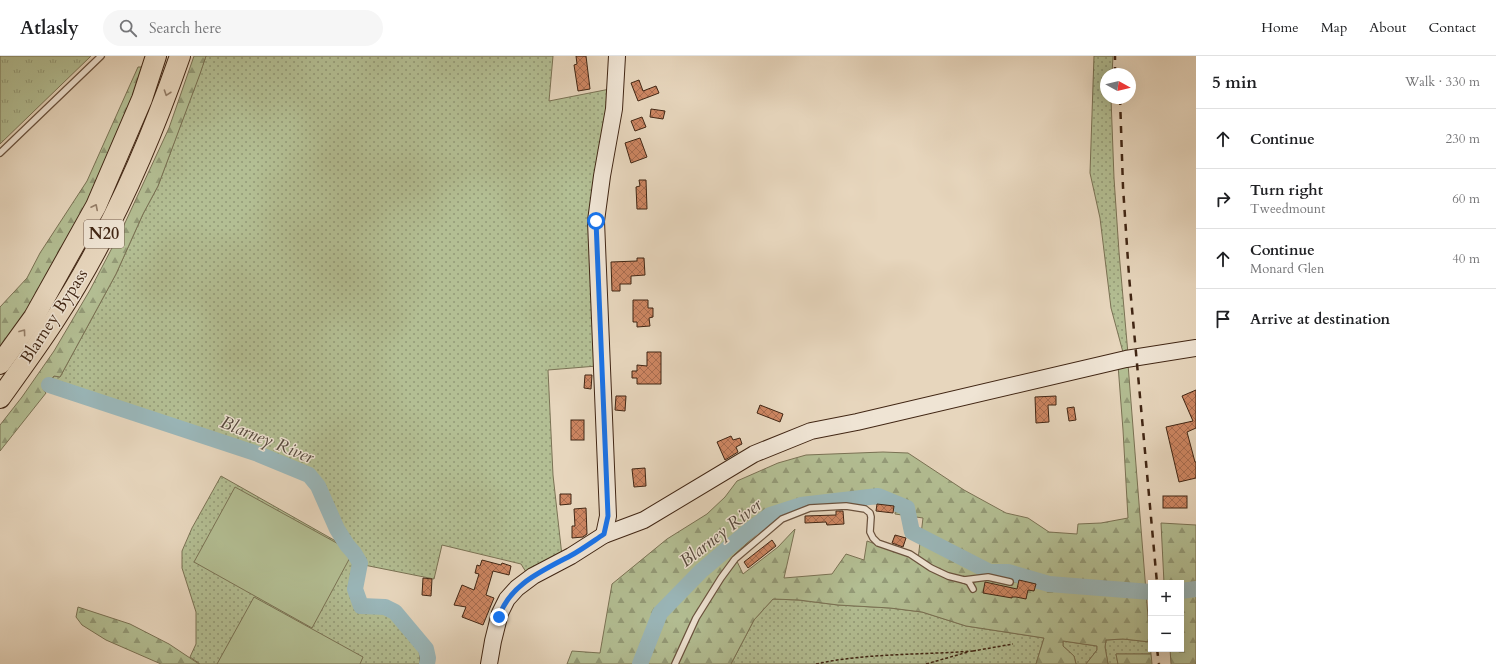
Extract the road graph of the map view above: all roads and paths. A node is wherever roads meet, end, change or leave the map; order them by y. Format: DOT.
graph roads {
  1 [pos="101,56"];
  2 [pos="156,56"];
  3 [pos="180,56"];
  4 [pos="617,56"];
  5 [pos="0,153"];
  6 [pos="1196,348"];
  7 [pos="0,364"];
  8 [pos="0,398"];
  9 [pos="604,534"];
  10 [pos="964,580"];
  11 [pos="1010,582"];
  12 [pos="973,589"];
  13 [pos="1013,644"];
  14 [pos="972,651"];
  15 [pos="489,664"];
  16 [pos="675,664"];
  17 [pos="816,664"];
  18 [pos="926,664"];
  1 -- 5 [label="lane"];
  7 -- 2 [label="highway, Blarney Bypass / N20, one-way"];
  3 -- 8 [label="highway, Blarney Bypass / N20, one-way"];
  4 -- 9 [label="street"];
  6 -- 9 [label="street"];
  9 -- 15 [label="street"];
  10 -- 11 [label="lane"];
  10 -- 12 [label="lane"];
  10 -- 16 [label="lane"];
  13 -- 14 [label="path"];
  14 -- 17 [label="path"];
  14 -- 18 [label="path"];
}
